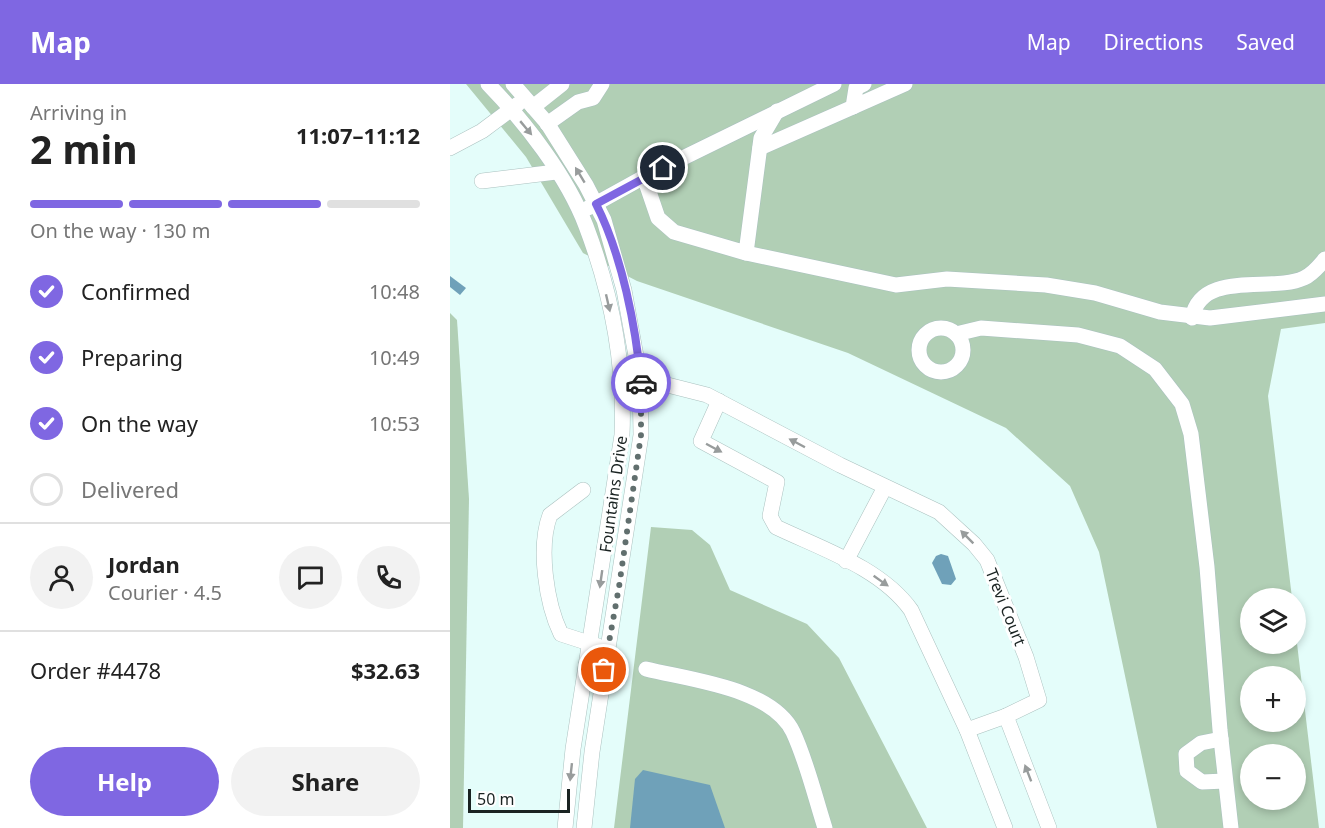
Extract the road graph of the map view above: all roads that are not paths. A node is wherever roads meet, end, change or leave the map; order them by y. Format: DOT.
graph roads {
  1 [pos="488,84"];
  2 [pos="513,84"];
  3 [pos="562,84"];
  4 [pos="602,84"];
  5 [pos="834,84"];
  6 [pos="864,84"];
  7 [pos="905,84"];
  8 [pos="529,103"];
  9 [pos="853,107"];
  10 [pos="510,110"];
  11 [pos="777,111"];
  12 [pos="548,124"];
  13 [pos="450,148"];
  14 [pos="760,148"];
  15 [pos="556,172"];
  16 [pos="644,177"];
  17 [pos="482,182"];
  18 [pos="596,204"];
  19 [pos="579,213"];
  20 [pos="746,253"];
  21 [pos="1325,259"];
  22 [pos="1325,304"];
  23 [pos="1192,318"];
  24 [pos="956,334"];
  25 [pos="640,378"];
  26 [pos="621,380"];
  27 [pos="719,401"];
  28 [pos="885,487"];
  29 [pos="583,490"];
  30 [pos="846,561"];
  31 [pos="589,643"];
  32 [pos="607,649"];
  33 [pos="646,669"];
  34 [pos="1005,716"];
  35 [pos="967,730"];
  36 [pos="1221,739"];
  37 [pos="1225,781"];
  38 [pos="566,828"];
  39 [pos="584,828"];
  40 [pos="825,828"];
  41 [pos="1005,828"];
  42 [pos="1049,828"];
  43 [pos="1231,828"];
  1 -- 10 [label="street, Fountains Drive"];
  2 -- 8 [label="street, Fountains Drive"];
  3 -- 8 [label="street"];
  4 -- 12 [label="street"];
  5 -- 11 [label="street"];
  6 -- 9 [label="street"];
  7 -- 9 [label="street"];
  8 -- 10 [label="street"];
  8 -- 12 [label="street, Fountains Drive"];
  9 -- 14 [label="street"];
  10 -- 13 [label="street"];
  10 -- 15 [label="street, Fountains Drive, one-way"];
  11 -- 14 [label="street"];
  11 -- 16 [label="street"];
  18 -- 12 [label="street, Fountains Drive, one-way"];
  14 -- 20 [label="street"];
  15 -- 17 [label="street"];
  15 -- 19 [label="street, Fountains Drive"];
  16 -- 18 [label="street"];
  16 -- 20 [label="street"];
  18 -- 19 [label="street"];
  18 -- 25 [label="street, Fountains Drive"];
  19 -- 26 [label="street, Fountains Drive, one-way"];
  20 -- 23 [label="street"];
  21 -- 23 [label="street"];
  22 -- 23 [label="street"];
  24 -- 36 [label="street"];
  25 -- 26 [label="street, Trevi Court"];
  25 -- 27 [label="street, Trevi Court"];
  25 -- 32 [label="street, Fountains Drive"];
  26 -- 31 [label="street, Fountains Drive, one-way"];
  28 -- 27 [label="street, Trevi Court, one-way"];
  27 -- 30 [label="street, one-way"];
  28 -- 30 [label="street"];
  34 -- 28 [label="street, Trevi Court, one-way"];
  29 -- 31 [label="street"];
  30 -- 35 [label="street, one-way"];
  31 -- 32 [label="street"];
  31 -- 38 [label="street, Fountains Drive, one-way"];
  32 -- 39 [label="street, Fountains Drive"];
  33 -- 40 [label="street"];
  34 -- 35 [label="street"];
  42 -- 34 [label="street, one-way"];
  35 -- 41 [label="street"];
  36 -- 37 [label="street"];
  36 -- 37 [label="street"];
  37 -- 43 [label="street"];
}
